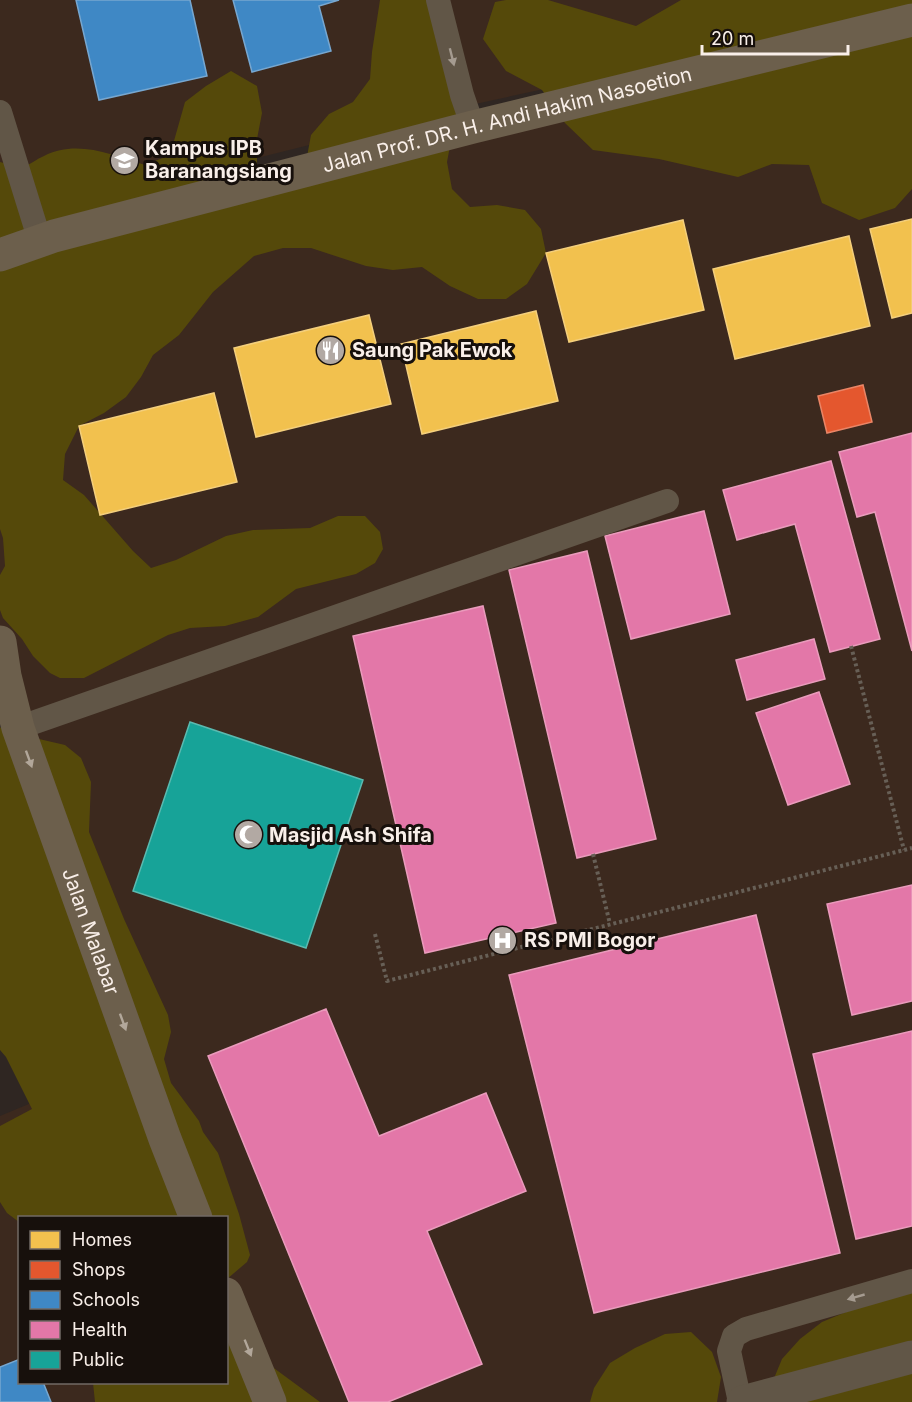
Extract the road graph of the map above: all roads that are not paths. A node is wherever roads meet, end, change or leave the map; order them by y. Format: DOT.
graph roads {
  1 [pos="438,0"];
  2 [pos="912,20"];
  3 [pos="0,112"];
  4 [pos="473,127"];
  5 [pos="40,241"];
  6 [pos="0,255"];
  7 [pos="667,501"];
  8 [pos="0,642"];
  9 [pos="3,677"];
  10 [pos="18,728"];
  11 [pos="195,1216"];
  12 [pos="912,1281"];
  13 [pos="228,1299"];
  14 [pos="912,1357"];
  15 [pos="270,1402"];
  16 [pos="741,1402"];
  1 -- 4 [label="lane, one-way"];
  2 -- 4 [label="street, Jalan Prof. DR. H. Andi Hakim Nasoetion"];
  3 -- 5 [label="lane"];
  4 -- 5 [label="street, Jalan Prof. DR. H. Andi Hakim Nasoetion"];
  5 -- 6 [label="street, Jalan Prof. DR. H. Andi Hakim Nasoetion"];
  7 -- 10 [label="lane"];
  8 -- 9 [label="street, Jalan Malabar"];
  9 -- 10 [label="street, Jalan Malabar"];
  10 -- 11 [label="street, Jalan Malabar, one-way"];
  12 -- 16 [label="lane, one-way"];
  13 -- 15 [label="street, one-way"];
  14 -- 16 [label="street"];
}
